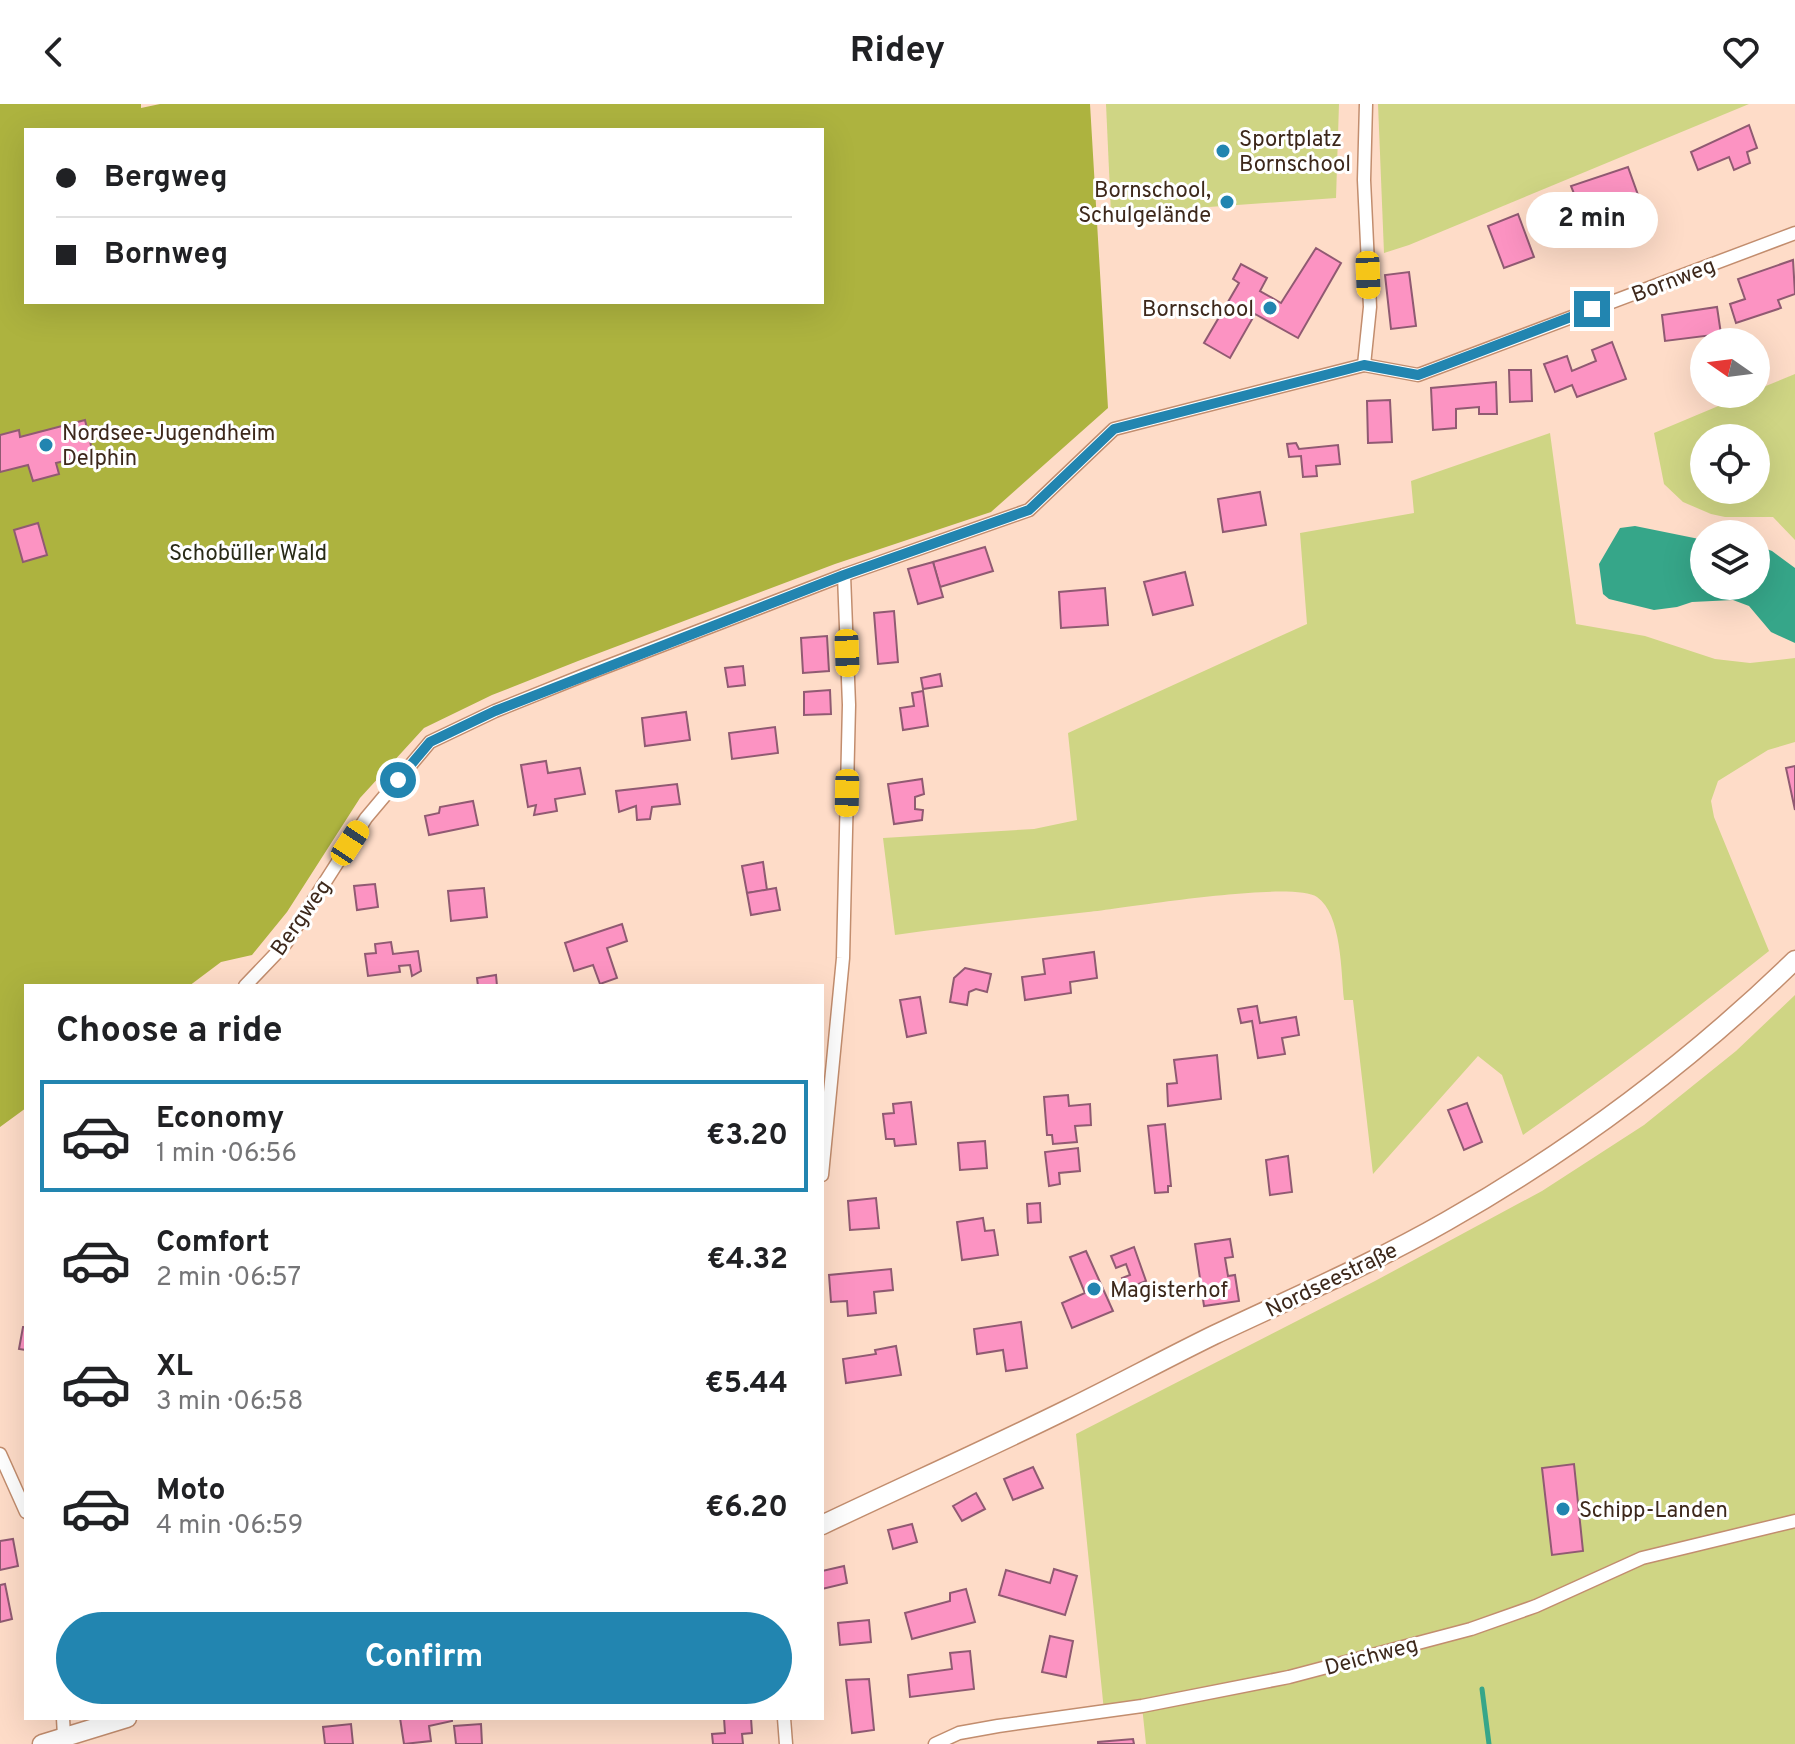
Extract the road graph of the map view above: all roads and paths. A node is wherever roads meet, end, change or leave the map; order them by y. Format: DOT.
graph roads {
  1 [pos="1366,104"];
  2 [pos="1795,233"];
  3 [pos="1364,365"];
  4 [pos="844,575"];
  5 [pos="1795,960"];
  6 [pos="247,984"];
  7 [pos="824,1154"];
  8 [pos="0,1454"];
  9 [pos="24,1508"];
  10 [pos="1795,1521"];
  11 [pos="824,1524"];
  12 [pos="113,1720"];
  13 [pos="784,1720"];
  14 [pos="63,1727"];
  15 [pos="42,1744"];
  16 [pos="786,1744"];
  17 [pos="935,1744"];
  1 -- 3 [label="street"];
  2 -- 3 [label="street, Bornweg"];
  3 -- 4 [label="street, Bornweg"];
  4 -- 6 [label="street, Bergweg"];
  4 -- 7 [label="street"];
  5 -- 11 [label="main road, Nordseestraße"];
  8 -- 9 [label="street"];
  10 -- 17 [label="street, Deichweg"];
  12 -- 14 [label="main road"];
  13 -- 16 [label="street"];
  14 -- 15 [label="main road"];
}
